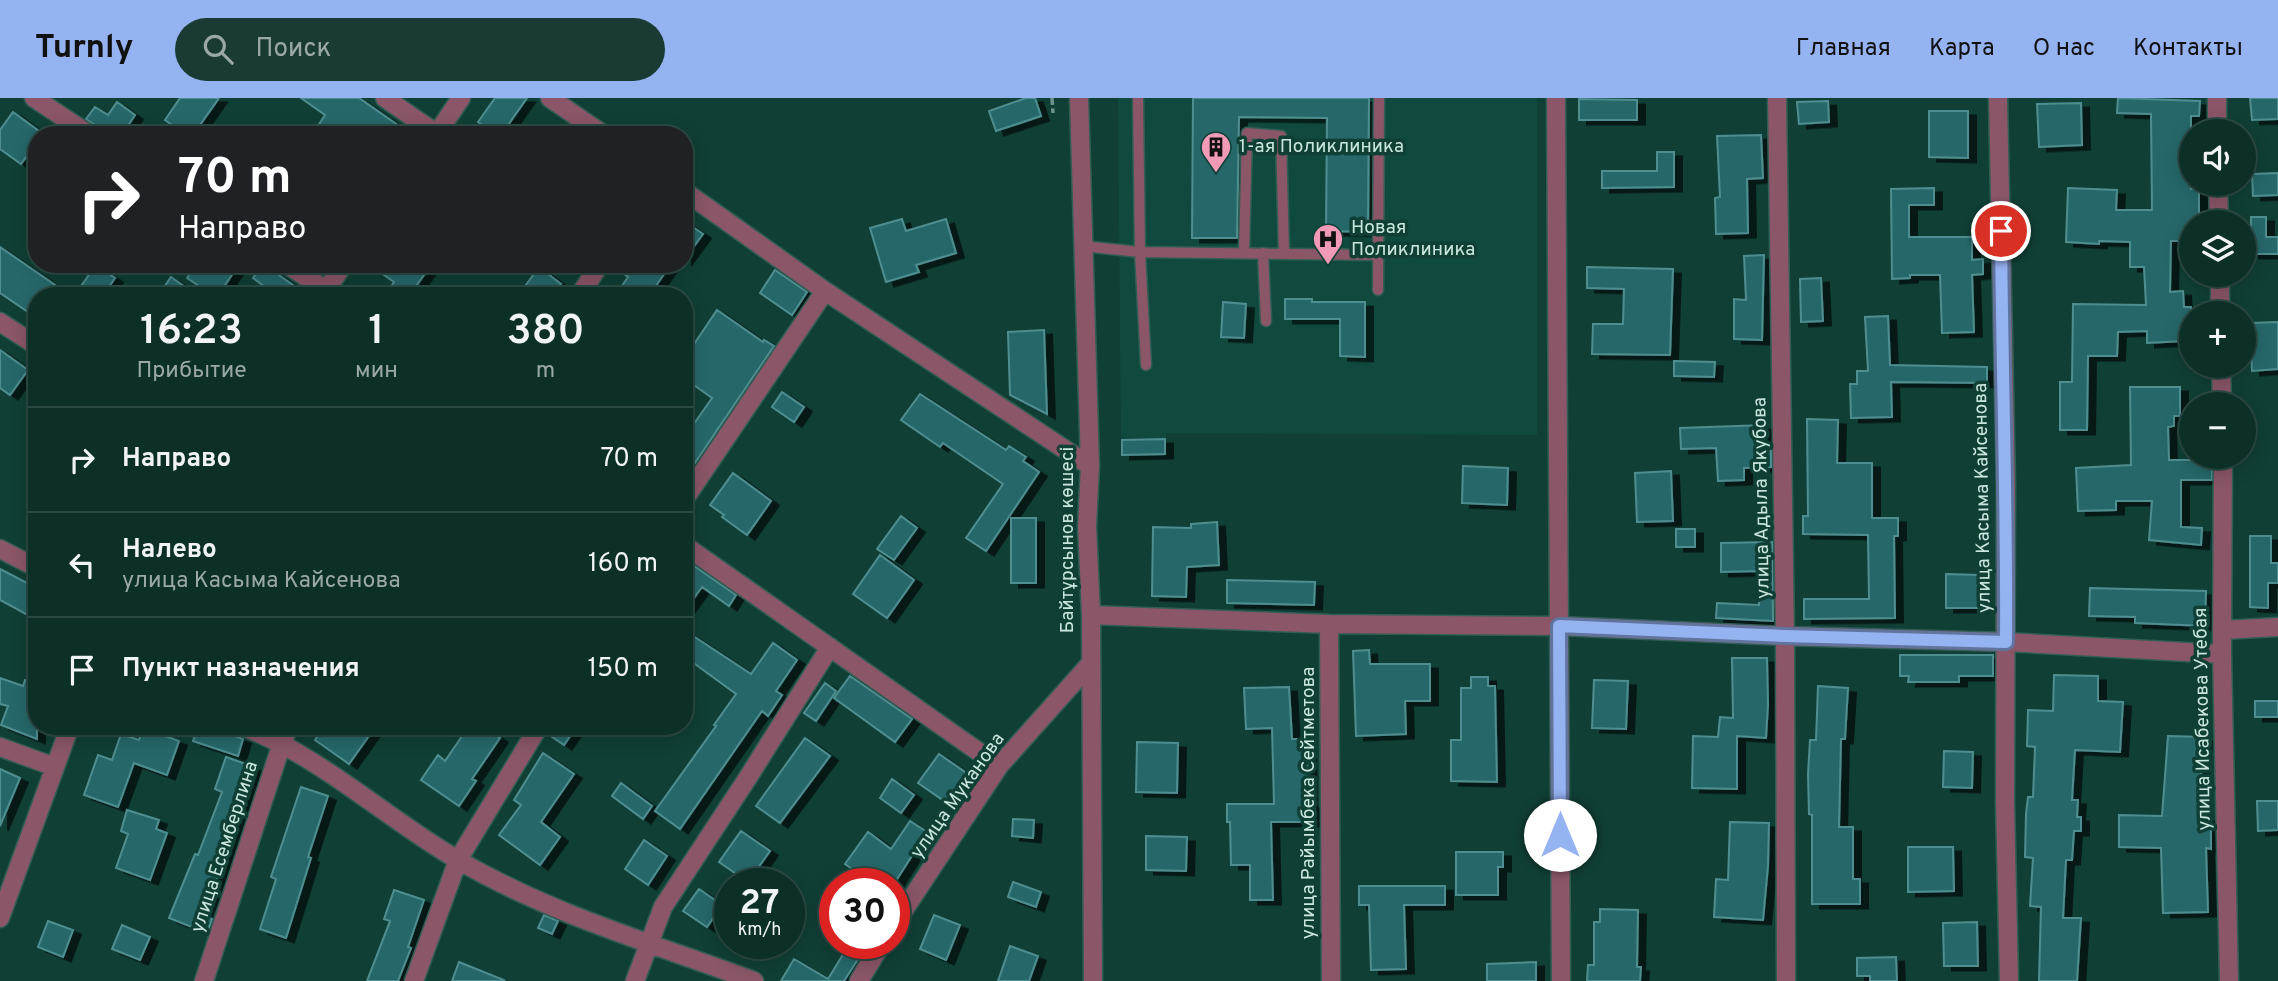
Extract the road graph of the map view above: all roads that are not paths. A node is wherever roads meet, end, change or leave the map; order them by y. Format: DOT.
graph roads {
  1 [pos="34,98"];
  2 [pos="385,98"];
  3 [pos="461,98"];
  4 [pos="550,98"];
  5 [pos="1079,98"];
  6 [pos="1138,98"];
  7 [pos="1379,98"];
  8 [pos="1556,98"];
  9 [pos="1777,98"];
  10 [pos="1997,98"];
  11 [pos="2217,98"];
  12 [pos="2217,119"];
  13 [pos="76,126"];
  14 [pos="425,126"];
  15 [pos="442,126"];
  16 [pos="591,126"];
  17 [pos="693,197"];
  18 [pos="1082,246"];
  19 [pos="1140,252"];
  20 [pos="1244,252"];
  21 [pos="1263,253"];
  22 [pos="1284,253"];
  23 [pos="1377,255"];
  24 [pos="298,273"];
  25 [pos="316,287"];
  26 [pos="1378,290"];
  27 [pos="825,291"];
  28 [pos="1266,321"];
  29 [pos="0,322"];
  30 [pos="28,340"];
  31 [pos="1146,365"];
  32 [pos="1090,466"];
  33 [pos="2223,469"];
  34 [pos="693,487"];
  35 [pos="0,549"];
  36 [pos="693,551"];
  37 [pos="28,563"];
  38 [pos="1091,615"];
  39 [pos="1329,624"];
  40 [pos="1559,626"];
  41 [pos="2278,627"];
  42 [pos="2222,630"];
  43 [pos="1785,636"];
  44 [pos="2006,642"];
  45 [pos="830,647"];
  46 [pos="2222,654"];
  47 [pos="1090,664"];
  48 [pos="67,735"];
  49 [pos="285,735"];
  50 [pos="286,735"];
  51 [pos="534,735"];
  52 [pos="0,747"];
  53 [pos="999,766"];
  54 [pos="55,768"];
  55 [pos="458,860"];
  56 [pos="910,901"];
  57 [pos="0,918"];
  58 [pos="649,942"];
  59 [pos="872,959"];
  60 [pos="204,981"];
  61 [pos="414,981"];
  62 [pos="635,981"];
  63 [pos="754,981"];
  64 [pos="859,981"];
  65 [pos="1093,981"];
  66 [pos="1331,981"];
  67 [pos="1561,981"];
  68 [pos="1786,981"];
  69 [pos="2009,981"];
  70 [pos="2229,981"];
  1 -- 13 [label="street"];
  2 -- 14 [label="street"];
  3 -- 15 [label="street"];
  4 -- 16 [label="street"];
  5 -- 18 [label="street, Байтұрсынов көшесі"];
  6 -- 19 [label="lane"];
  7 -- 23 [label="lane"];
  8 -- 40 [label="street"];
  9 -- 43 [label="street, улица Адыла Якубова"];
  10 -- 44 [label="street, улица Касыма Кайсенова"];
  11 -- 12 [label="street"];
  17 -- 27 [label="street"];
  18 -- 19 [label="lane"];
  18 -- 32 [label="street, Байтұрсынов көшесі"];
  19 -- 20 [label="lane"];
  19 -- 31 [label="lane"];
  20 -- 21 [label="lane"];
  20 -- 22 [label="lane"];
  21 -- 22 [label="lane"];
  21 -- 28 [label="lane"];
  22 -- 23 [label="lane"];
  23 -- 26 [label="lane"];
  24 -- 25 [label="street"];
  27 -- 32 [label="street"];
  27 -- 34 [label="street"];
  29 -- 30 [label="street"];
  32 -- 38 [label="street, Байтұрсынов көшесі"];
  33 -- 42 [label="street, улица Исабекова Утебая"];
  35 -- 37 [label="street"];
  36 -- 45 [label="street"];
  38 -- 39 [label="street"];
  38 -- 47 [label="street, Байтұрсынов көшесі"];
  39 -- 40 [label="street"];
  39 -- 66 [label="street, улица Райымбека Сейтметова"];
  40 -- 43 [label="street"];
  40 -- 67 [label="street"];
  41 -- 42 [label="street"];
  42 -- 46 [label="street, улица Исабекова Утебая"];
  43 -- 44 [label="street"];
  43 -- 68 [label="street, улица Адыла Якубова"];
  44 -- 46 [label="street"];
  44 -- 69 [label="street, улица Касыма Кайсенова"];
  45 -- 53 [label="street"];
  45 -- 58 [label="street"];
  46 -- 70 [label="street, улица Исабекова Утебая"];
  47 -- 53 [label="street, улица Муканова"];
  47 -- 65 [label="street, Байтұрсынов көшесі"];
  48 -- 54 [label="street"];
  49 -- 60 [label="street, улица Есемберлина"];
  50 -- 55 [label="street"];
  51 -- 55 [label="street"];
  52 -- 54 [label="street"];
  53 -- 56 [label="street, улица Муканова"];
  54 -- 57 [label="street"];
  55 -- 58 [label="street"];
  55 -- 61 [label="street"];
  58 -- 62 [label="street"];
  58 -- 63 [label="street"];
  59 -- 64 [label="street"];
}
